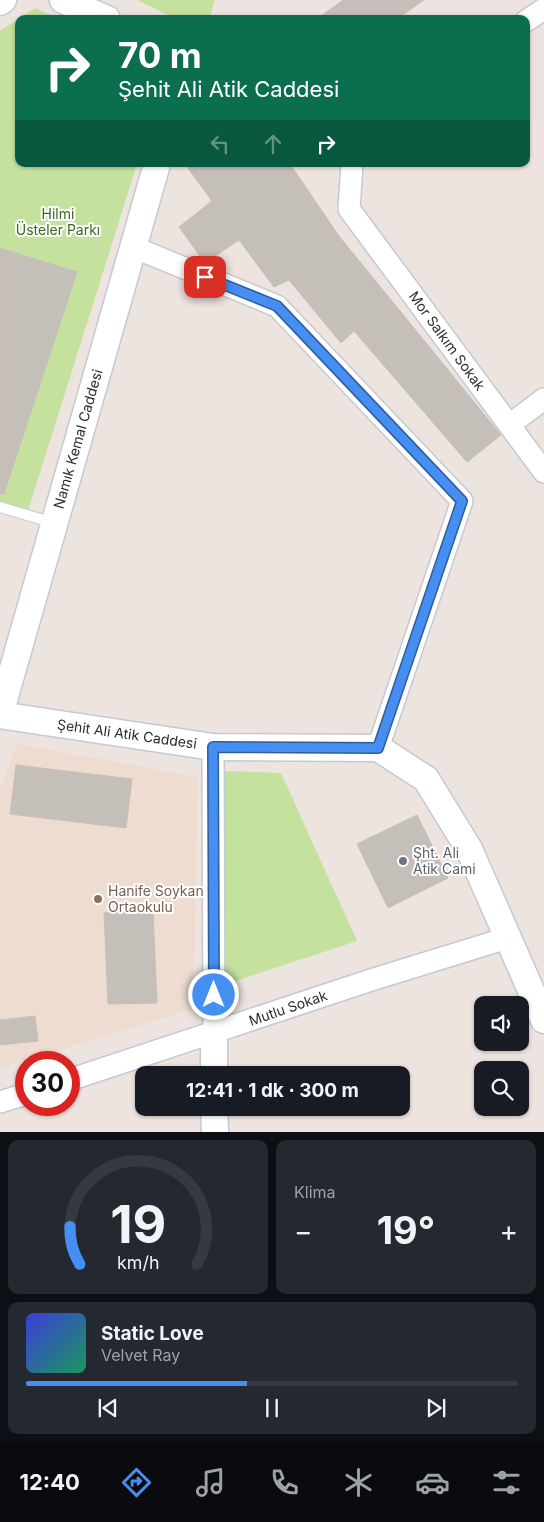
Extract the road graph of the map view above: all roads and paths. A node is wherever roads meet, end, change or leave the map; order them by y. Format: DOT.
graph roads {
  1 [pos="63,0"];
  2 [pos="544,8"];
  3 [pos="98,15"];
  4 [pos="530,18"];
  5 [pos="155,167"];
  6 [pos="352,167"];
  7 [pos="133,247"];
  8 [pos="544,399"];
  9 [pos="509,425"];
  10 [pos="544,472"];
  11 [pos="0,507"];
  12 [pos="55,523"];
  13 [pos="0,715"];
  14 [pos="213,747"];
  15 [pos="378,748"];
  16 [pos="507,938"];
  17 [pos="544,1020"];
  18 [pos="214,1033"];
  19 [pos="214,1066"];
  20 [pos="80,1076"];
  21 [pos="15,1097"];
  22 [pos="0,1102"];
  23 [pos="214,1116"];
  24 [pos="214,1132"];
  1 -- 3 [label="street"];
  2 -- 4 [label="street"];
  5 -- 7 [label="street, Namık Kemal Caddesi"];
  6 -- 9 [label="street, Mor Salkım Sokak"];
  7 -- 12 [label="street, Namık Kemal Caddesi"];
  7 -- 15 [label="street"];
  8 -- 9 [label="street"];
  9 -- 10 [label="street, Mor Salkım Sokak"];
  11 -- 12 [label="lane"];
  12 -- 13 [label="street, Namık Kemal Caddesi"];
  13 -- 14 [label="street, Şehit Ali Atik Caddesi"];
  14 -- 15 [label="street, Şehit Ali Atik Caddesi"];
  14 -- 18 [label="street"];
  15 -- 16 [label="street"];
  16 -- 17 [label="street"];
  16 -- 18 [label="street, Mutlu Sokak"];
  18 -- 19 [label="street"];
  18 -- 20 [label="street, Mutlu Sokak"];
  21 -- 22 [label="street"];
  23 -- 24 [label="street"];
}
